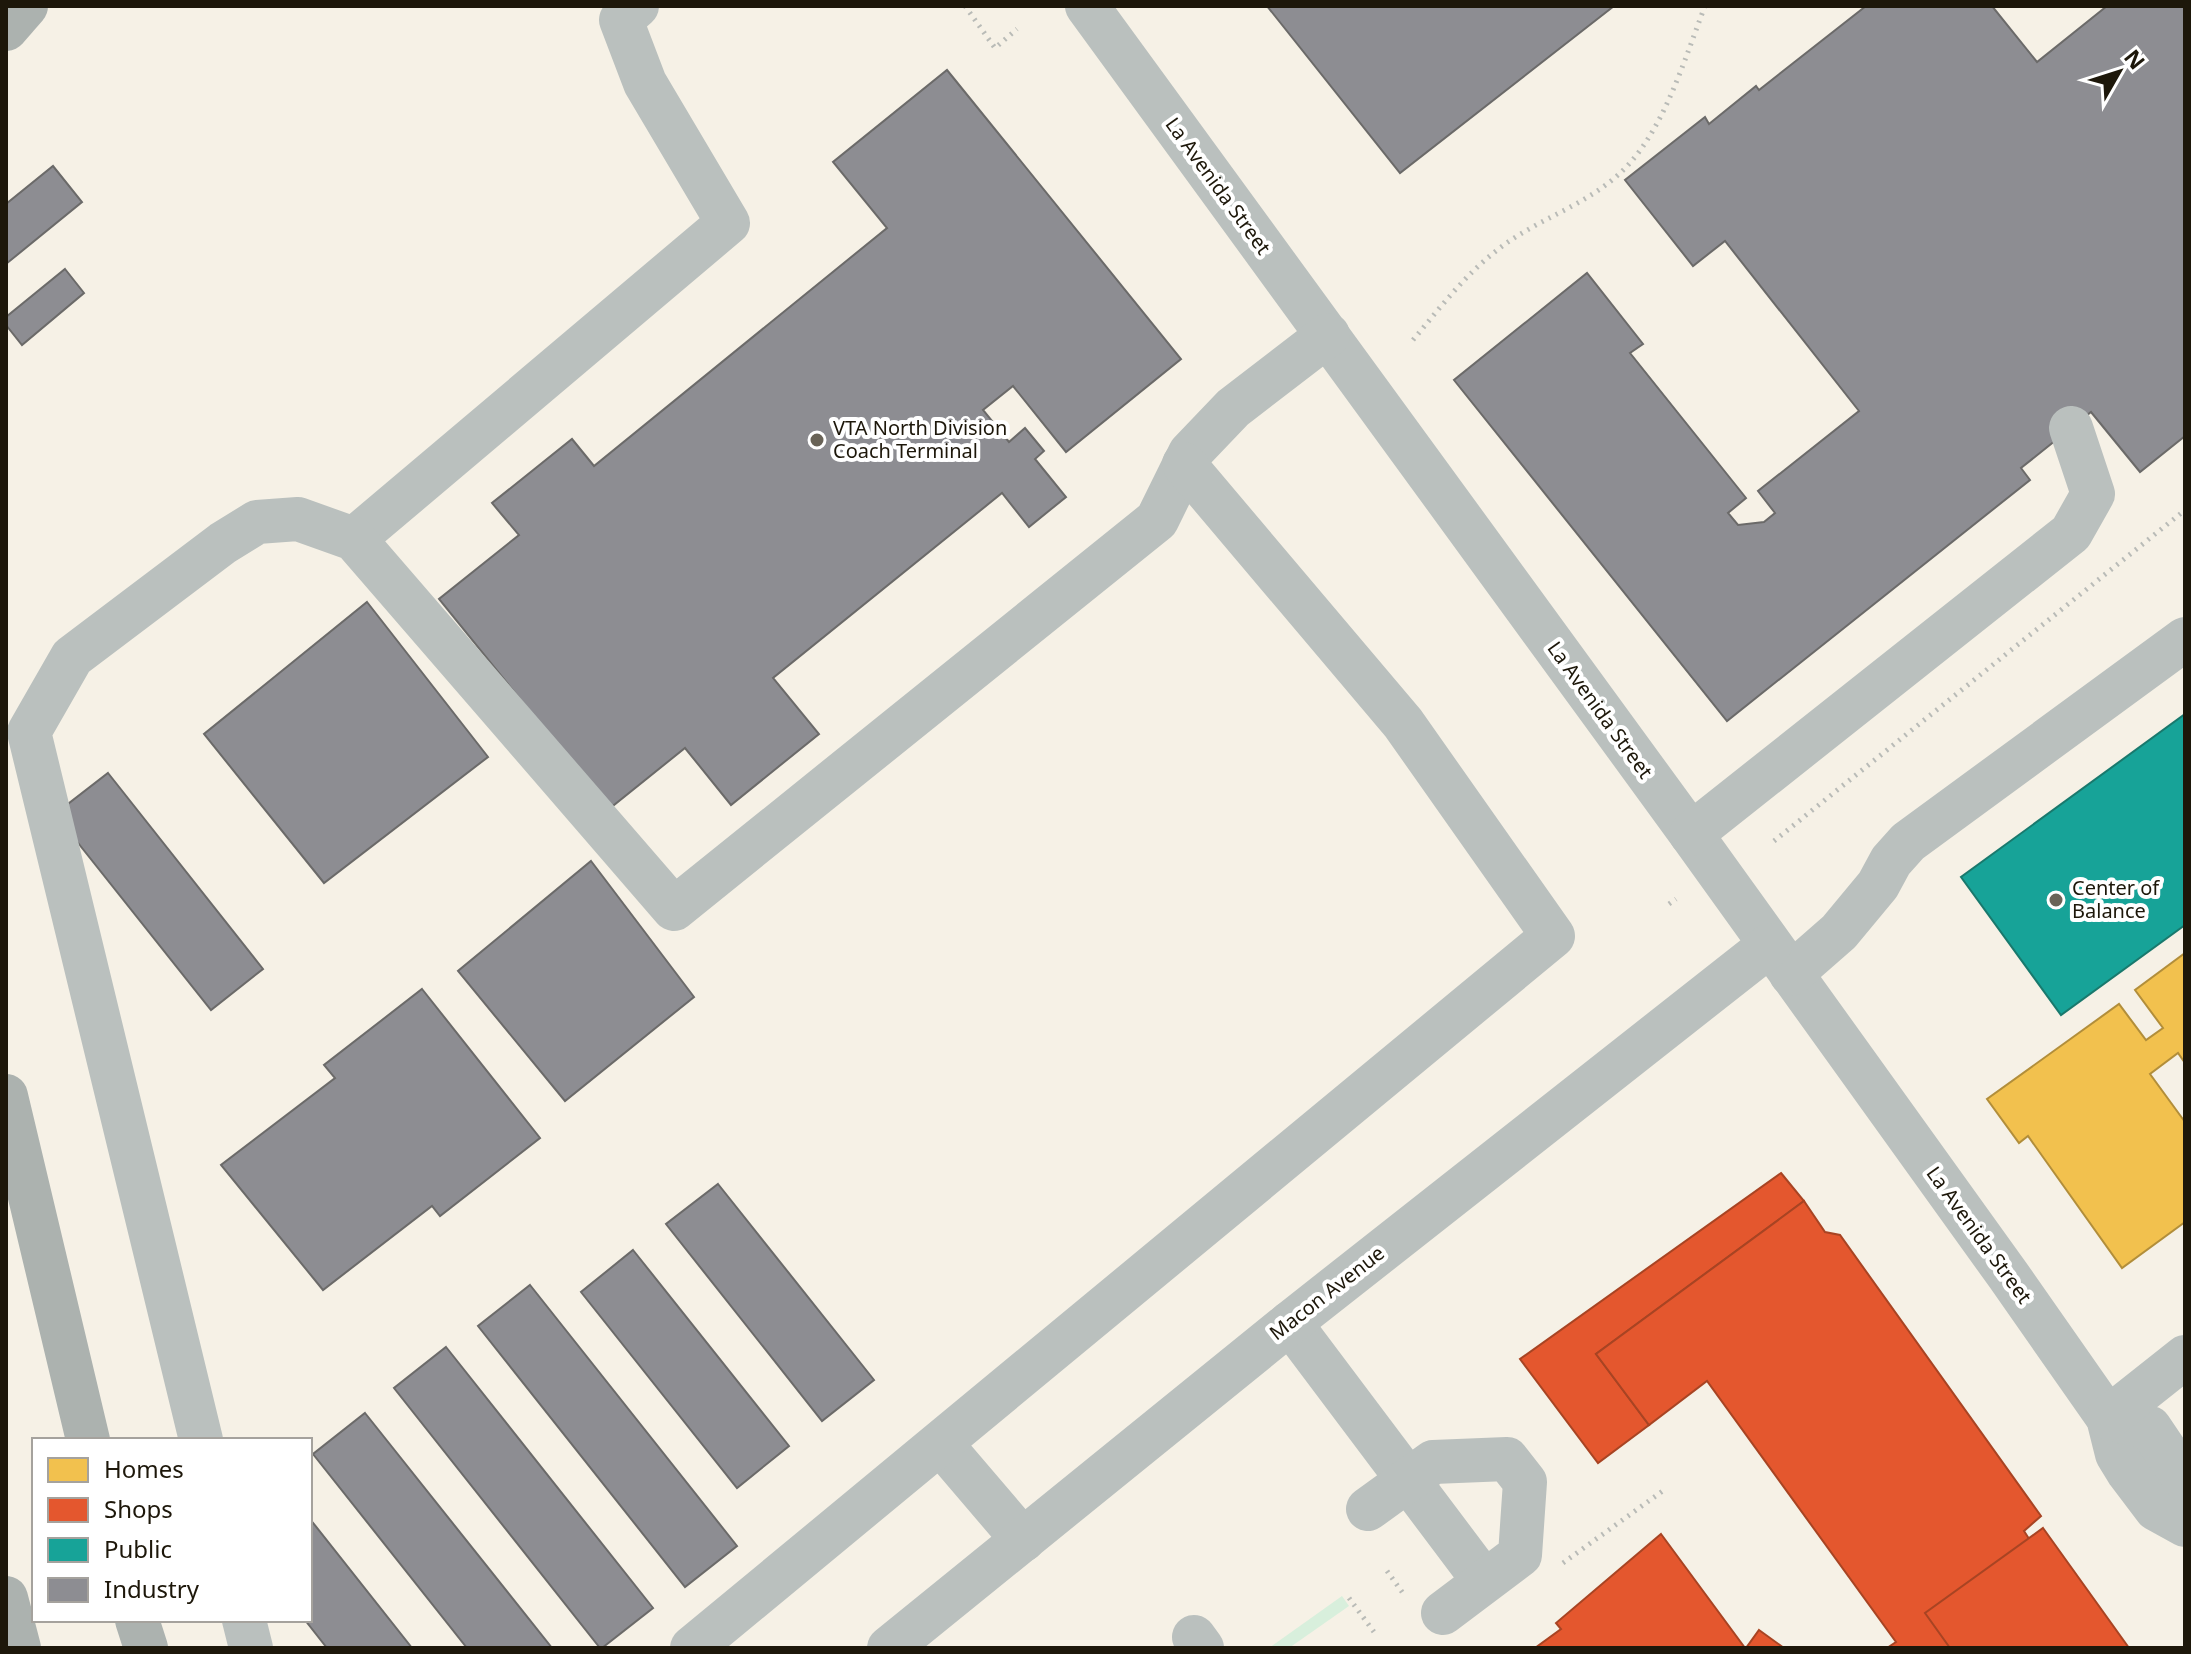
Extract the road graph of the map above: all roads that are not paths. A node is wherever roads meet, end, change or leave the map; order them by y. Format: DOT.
graph roads {
  1 [pos="26,6"];
  2 [pos="637,6"];
  3 [pos="1087,6"];
  4 [pos="6,29"];
  5 [pos="1328,335"];
  6 [pos="2071,428"];
  7 [pos="1184,464"];
  8 [pos="354,539"];
  9 [pos="2185,639"];
  10 [pos="1691,834"];
  11 [pos="1781,960"];
  12 [pos="6,1096"];
  13 [pos="1290,1323"];
  14 [pos="2185,1357"];
  15 [pos="2108,1418"];
  16 [pos="88,1438"];
  17 [pos="201,1438"];
  18 [pos="941,1444"];
  19 [pos="2185,1480"];
  20 [pos="1409,1481"];
  21 [pos="1368,1509"];
  22 [pos="2185,1525"];
  23 [pos="1023,1540"];
  24 [pos="1484,1581"];
  25 [pos="6,1598"];
  26 [pos="1427,1608"];
  27 [pos="130,1622"];
  28 [pos="138,1622"];
  29 [pos="244,1622"];
  30 [pos="19,1648"];
  31 [pos="137,1648"];
  32 [pos="146,1648"];
  33 [pos="251,1648"];
  34 [pos="692,1648"];
  35 [pos="889,1648"];
  1 -- 4 [label="highway"];
  2 -- 8 [label="street"];
  3 -- 5 [label="street, La Avenida Street"];
  5 -- 7 [label="street"];
  5 -- 10 [label="street, La Avenida Street"];
  6 -- 10 [label="street"];
  7 -- 8 [label="street"];
  7 -- 18 [label="street"];
  8 -- 17 [label="street"];
  9 -- 11 [label="street, Macon Avenue"];
  10 -- 11 [label="street, La Avenida Street"];
  11 -- 13 [label="street, Macon Avenue"];
  11 -- 15 [label="street, La Avenida Street"];
  12 -- 16 [label="highway"];
  13 -- 20 [label="street"];
  13 -- 23 [label="street, Macon Avenue"];
  14 -- 15 [label="street"];
  15 -- 19 [label="street"];
  15 -- 22 [label="street, La Avenida Street"];
  18 -- 23 [label="street"];
  18 -- 34 [label="street"];
  20 -- 21 [label="street"];
  20 -- 24 [label="street"];
  20 -- 24 [label="street"];
  23 -- 35 [label="street, Macon Avenue"];
  24 -- 26 [label="street"];
  25 -- 30 [label="highway"];
  27 -- 31 [label="highway"];
  28 -- 32 [label="highway"];
  29 -- 33 [label="street"];
}
